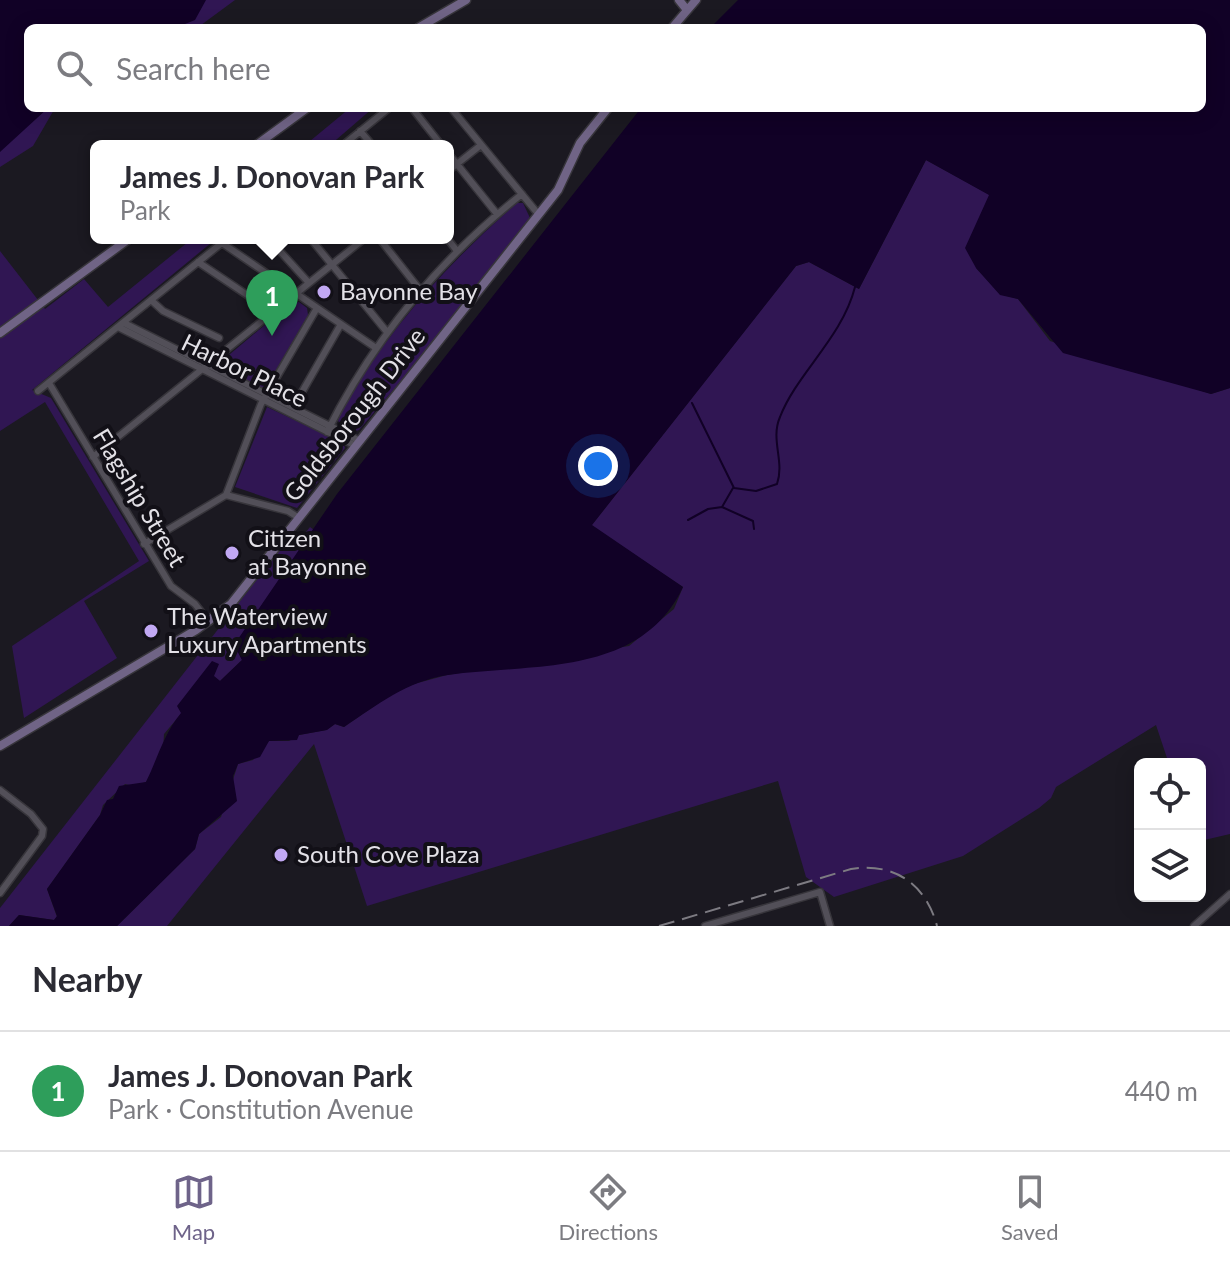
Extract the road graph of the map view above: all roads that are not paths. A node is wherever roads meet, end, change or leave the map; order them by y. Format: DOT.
graph roads {
  1 [pos="466,0"];
  2 [pos="679,0"];
  3 [pos="696,0"];
  4 [pos="687,10"];
  5 [pos="425,24"];
  6 [pos="675,24"];
  7 [pos="302,112"];
  8 [pos="384,112"];
  9 [pos="415,112"];
  10 [pos="454,112"];
  11 [pos="605,112"];
  12 [pos="360,131"];
  13 [pos="263,140"];
  14 [pos="349,140"];
  15 [pos="368,140"];
  16 [pos="437,140"];
  17 [pos="481,145"];
  18 [pos="454,160"];
  19 [pos="457,164"];
  20 [pos="454,166"];
  21 [pos="522,194"];
  22 [pos="497,214"];
  23 [pos="539,215"];
  24 [pos="122,244"];
  25 [pos="221,244"];
  26 [pos="229,244"];
  27 [pos="273,244"];
  28 [pos="315,244"];
  29 [pos="358,244"];
  30 [pos="384,244"];
  31 [pos="452,244"];
  32 [pos="457,251"];
  33 [pos="198,262"];
  34 [pos="332,265"];
  35 [pos="309,283"];
  36 [pos="420,290"];
  37 [pos="296,293"];
  38 [pos="151,300"];
  39 [pos="265,307"];
  40 [pos="317,308"];
  41 [pos="341,324"];
  42 [pos="121,325"];
  43 [pos="387,332"];
  44 [pos="0,333"];
  45 [pos="219,338"];
  46 [pos="376,348"];
  47 [pos="204,368"];
  48 [pos="49,383"];
  49 [pos="38,391"];
  50 [pos="265,397"];
  51 [pos="298,399"];
  52 [pos="329,428"];
  53 [pos="358,444"];
  54 [pos="93,457"];
  55 [pos="226,495"];
  56 [pos="299,518"];
  57 [pos="144,544"];
  58 [pos="209,622"];
  59 [pos="0,746"];
  60 [pos="0,790"];
  61 [pos="0,893"];
  62 [pos="1230,894"];
  63 [pos="705,926"];
  64 [pos="830,926"];
  65 [pos="1194,926"];
  1 -- 5 [label="street"];
  2 -- 4 [label="street"];
  3 -- 4 [label="street"];
  4 -- 6 [label="street"];
  7 -- 13 [label="street"];
  8 -- 12 [label="street"];
  9 -- 16 [label="street"];
  10 -- 17 [label="street"];
  11 -- 23 [label="street, Goldsborough Drive"];
  12 -- 14 [label="street"];
  12 -- 15 [label="street"];
  17 -- 19 [label="street"];
  17 -- 21 [label="street"];
  18 -- 19 [label="street"];
  19 -- 20 [label="street"];
  19 -- 22 [label="street"];
  21 -- 22 [label="street"];
  21 -- 23 [label="street"];
  22 -- 32 [label="street"];
  23 -- 53 [label="street, Goldsborough Drive"];
  24 -- 44 [label="street"];
  25 -- 33 [label="street"];
  26 -- 37 [label="street"];
  27 -- 35 [label="street"];
  28 -- 34 [label="street"];
  29 -- 34 [label="street"];
  30 -- 36 [label="street"];
  31 -- 32 [label="street"];
  32 -- 36 [label="street"];
  33 -- 38 [label="street"];
  33 -- 39 [label="street"];
  34 -- 35 [label="street"];
  34 -- 43 [label="street"];
  35 -- 37 [label="street"];
  36 -- 43 [label="street"];
  37 -- 40 [label="street"];
  37 -- 47 [label="street"];
  38 -- 42 [label="street"];
  38 -- 45 [label="street"];
  40 -- 41 [label="street"];
  40 -- 50 [label="street"];
  41 -- 46 [label="street"];
  41 -- 51 [label="street"];
  42 -- 47 [label="street, Harbor Place"];
  42 -- 48 [label="street"];
  43 -- 46 [label="street"];
  46 -- 52 [label="street"];
  47 -- 50 [label="street, Harbor Place"];
  47 -- 54 [label="street"];
  48 -- 49 [label="street"];
  48 -- 54 [label="street, Flagship Street"];
  50 -- 52 [label="street, Harbor Place"];
  50 -- 55 [label="street"];
  52 -- 53 [label="street, Harbor Place"];
  53 -- 56 [label="street, Goldsborough Drive"];
  54 -- 57 [label="street, Flagship Street"];
  55 -- 56 [label="street"];
  55 -- 57 [label="street"];
  56 -- 58 [label="street, Goldsborough Drive"];
  57 -- 58 [label="street, Flagship Street"];
  58 -- 59 [label="street, Goldsborough Drive"];
  60 -- 61 [label="street"];
  62 -- 65 [label="street"];
  63 -- 64 [label="street"];
}
